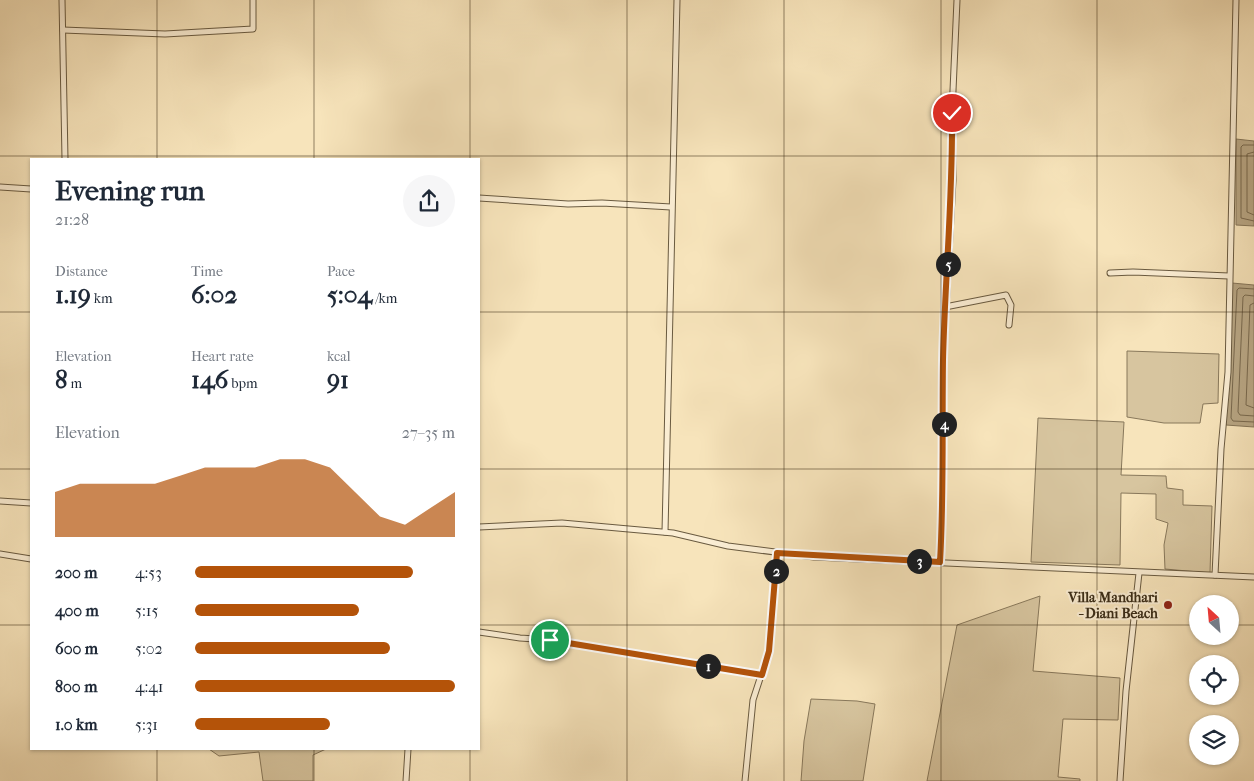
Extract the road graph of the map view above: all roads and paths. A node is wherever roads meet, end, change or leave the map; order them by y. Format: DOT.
graph roads {
  1 [pos="62,0"];
  2 [pos="253,0"];
  3 [pos="677,0"];
  4 [pos="957,0"];
  5 [pos="1236,0"];
  6 [pos="63,30"];
  7 [pos="65,158"];
  8 [pos="0,187"];
  9 [pos="30,189"];
  10 [pos="480,198"];
  11 [pos="672,207"];
  12 [pos="1110,273"];
  13 [pos="1228,276"];
  14 [pos="945,308"];
  15 [pos="1009,325"];
  16 [pos="0,501"];
  17 [pos="30,503"];
  18 [pos="480,527"];
  19 [pos="664,532"];
  20 [pos="777,553"];
  21 [pos="0,554"];
  22 [pos="30,559"];
  23 [pos="940,562"];
  24 [pos="1139,573"];
  25 [pos="1215,575"];
  26 [pos="1254,577"];
  27 [pos="480,632"];
  28 [pos="762,675"];
  29 [pos="408,750"];
  30 [pos="406,781"];
  31 [pos="745,781"];
  32 [pos="1120,781"];
  1 -- 6 [label="street"];
  2 -- 6 [label="street"];
  3 -- 11 [label="street"];
  4 -- 14 [label="street"];
  5 -- 13 [label="street"];
  6 -- 7 [label="street"];
  8 -- 9 [label="street"];
  10 -- 11 [label="street"];
  11 -- 19 [label="street"];
  12 -- 13 [label="street"];
  13 -- 25 [label="street"];
  14 -- 15 [label="street"];
  14 -- 23 [label="street"];
  16 -- 17 [label="street"];
  18 -- 19 [label="street"];
  19 -- 20 [label="street"];
  20 -- 23 [label="street"];
  20 -- 28 [label="street"];
  21 -- 22 [label="street"];
  23 -- 24 [label="street"];
  24 -- 25 [label="street"];
  24 -- 32 [label="street"];
  25 -- 26 [label="street"];
  27 -- 28 [label="street"];
  28 -- 31 [label="street"];
  29 -- 30 [label="street"];
}
